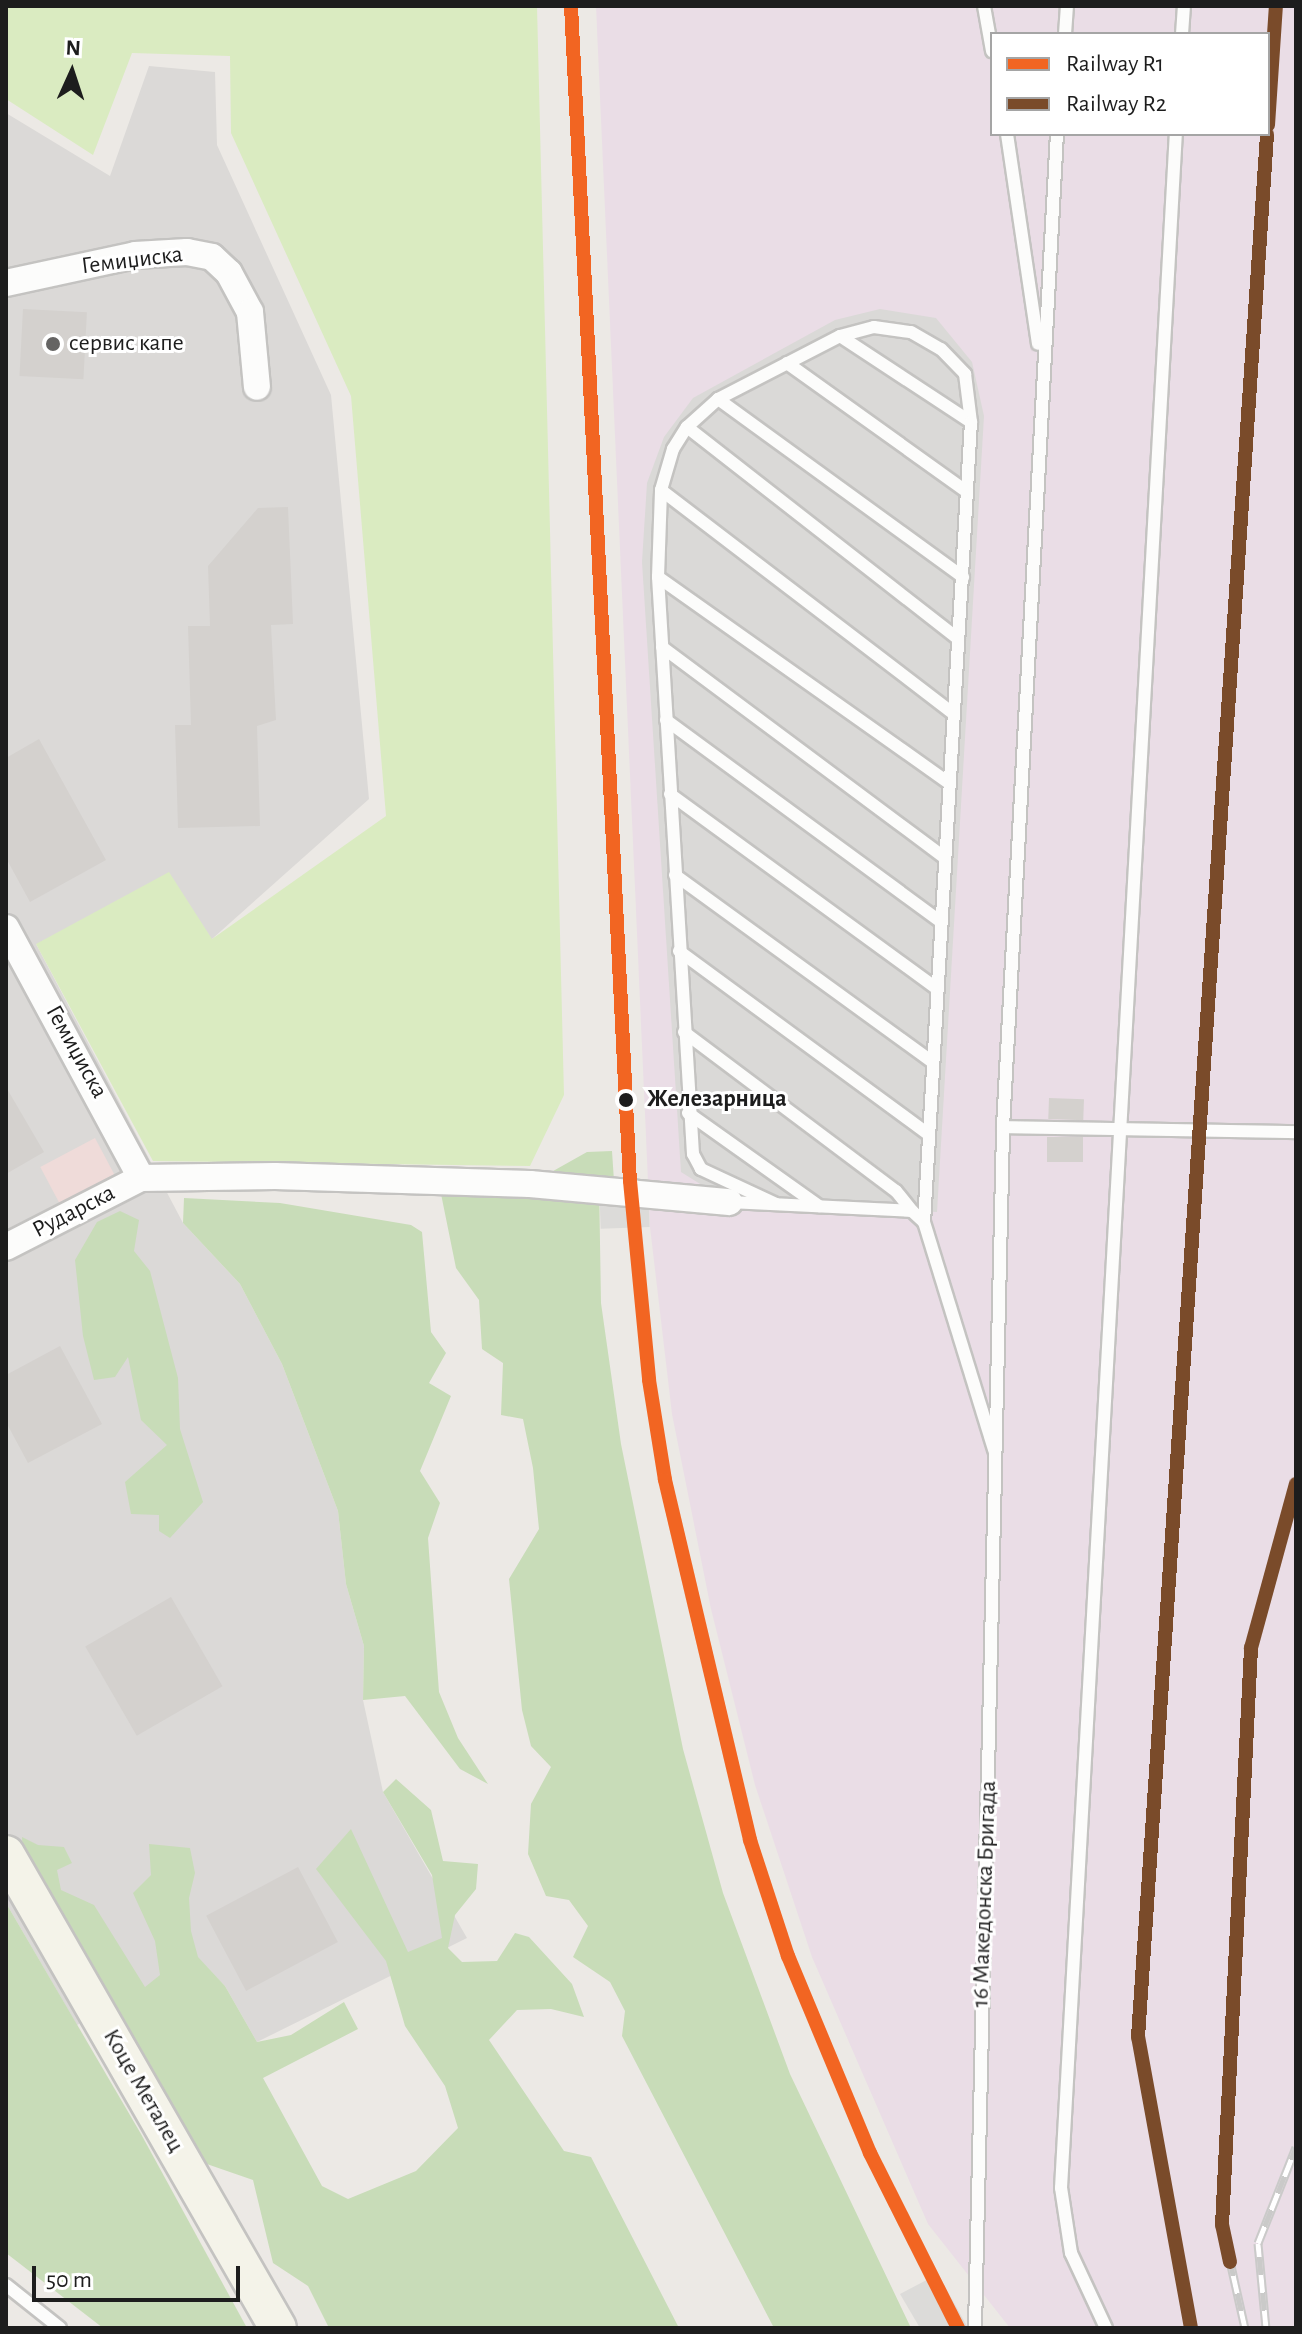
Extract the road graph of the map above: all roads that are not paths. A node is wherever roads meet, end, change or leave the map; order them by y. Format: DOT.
graph roads {
  1 [pos="984,6"];
  2 [pos="1067,6"];
  3 [pos="1184,6"];
  4 [pos="1065,32"];
  5 [pos="1182,32"];
  6 [pos="990,40"];
  7 [pos="1007,136"];
  8 [pos="1057,136"];
  9 [pos="1176,136"];
  10 [pos="6,283"];
  11 [pos="840,336"];
  12 [pos="1041,362"];
  13 [pos="787,363"];
  14 [pos="257,387"];
  15 [pos="718,399"];
  16 [pos="971,422"];
  17 [pos="687,427"];
  18 [pos="661,490"];
  19 [pos="967,492"];
  20 [pos="658,577"];
  21 [pos="963,577"];
  22 [pos="958,639"];
  23 [pos="662,647"];
  24 [pos="953,713"];
  25 [pos="666,720"];
  26 [pos="949,783"];
  27 [pos="670,794"];
  28 [pos="944,857"];
  29 [pos="675,875"];
  30 [pos="940,921"];
  31 [pos="6,928"];
  32 [pos="679,951"];
  33 [pos="936,988"];
  34 [pos="684,1032"];
  35 [pos="932,1062"];
  36 [pos="688,1113"];
  37 [pos="1003,1127"];
  38 [pos="1118,1127"];
  39 [pos="1296,1132"];
  40 [pos="927,1133"];
  41 [pos="141,1178"];
  42 [pos="729,1202"];
  43 [pos="776,1204"];
  44 [pos="820,1206"];
  45 [pos="912,1211"];
  46 [pos="924,1222"];
  47 [pos="6,1247"];
  48 [pos="998,1460"];
  49 [pos="6,1854"];
  50 [pos="6,2285"];
  51 [pos="60,2328"];
  52 [pos="278,2328"];
  53 [pos="975,2328"];
  54 [pos="1106,2328"];
  1 -- 6 [label="lane"];
  2 -- 4 [label="lane"];
  3 -- 5 [label="lane"];
  7 -- 12 [label="lane"];
  8 -- 12 [label="lane"];
  9 -- 38 [label="lane"];
  10 -- 14 [label="street, Гемиџиска"];
  11 -- 13 [label="lane"];
  11 -- 16 [label="lane"];
  11 -- 16 [label="lane"];
  12 -- 37 [label="lane, 16 Македонска Бригада"];
  13 -- 15 [label="lane"];
  13 -- 19 [label="lane"];
  15 -- 17 [label="lane"];
  15 -- 21 [label="lane"];
  16 -- 19 [label="lane"];
  17 -- 18 [label="lane"];
  17 -- 22 [label="lane"];
  18 -- 20 [label="lane"];
  18 -- 24 [label="lane"];
  19 -- 21 [label="lane"];
  20 -- 23 [label="lane"];
  20 -- 26 [label="lane"];
  21 -- 22 [label="lane"];
  22 -- 24 [label="lane"];
  23 -- 25 [label="lane"];
  23 -- 28 [label="lane"];
  24 -- 26 [label="lane"];
  25 -- 27 [label="lane"];
  25 -- 30 [label="lane"];
  26 -- 28 [label="lane"];
  27 -- 29 [label="lane"];
  27 -- 33 [label="lane"];
  28 -- 30 [label="lane"];
  29 -- 32 [label="lane"];
  29 -- 35 [label="lane"];
  30 -- 33 [label="lane"];
  31 -- 41 [label="street, Гемиџиска"];
  32 -- 34 [label="lane"];
  32 -- 40 [label="lane"];
  33 -- 35 [label="lane"];
  34 -- 36 [label="lane"];
  34 -- 45 [label="lane"];
  35 -- 40 [label="lane"];
  36 -- 43 [label="lane"];
  36 -- 44 [label="lane"];
  37 -- 38 [label="lane"];
  37 -- 48 [label="lane, 16 Македонска Бригада"];
  38 -- 39 [label="lane"];
  38 -- 54 [label="lane"];
  40 -- 46 [label="lane"];
  41 -- 42 [label="street"];
  41 -- 47 [label="street, Рударска"];
  42 -- 43 [label="lane"];
  43 -- 44 [label="lane"];
  44 -- 45 [label="lane"];
  45 -- 46 [label="lane"];
  46 -- 48 [label="lane"];
  48 -- 53 [label="lane, 16 Македонска Бригада"];
  49 -- 52 [label="street, Коце Металец"];
  50 -- 51 [label="lane"];
}
